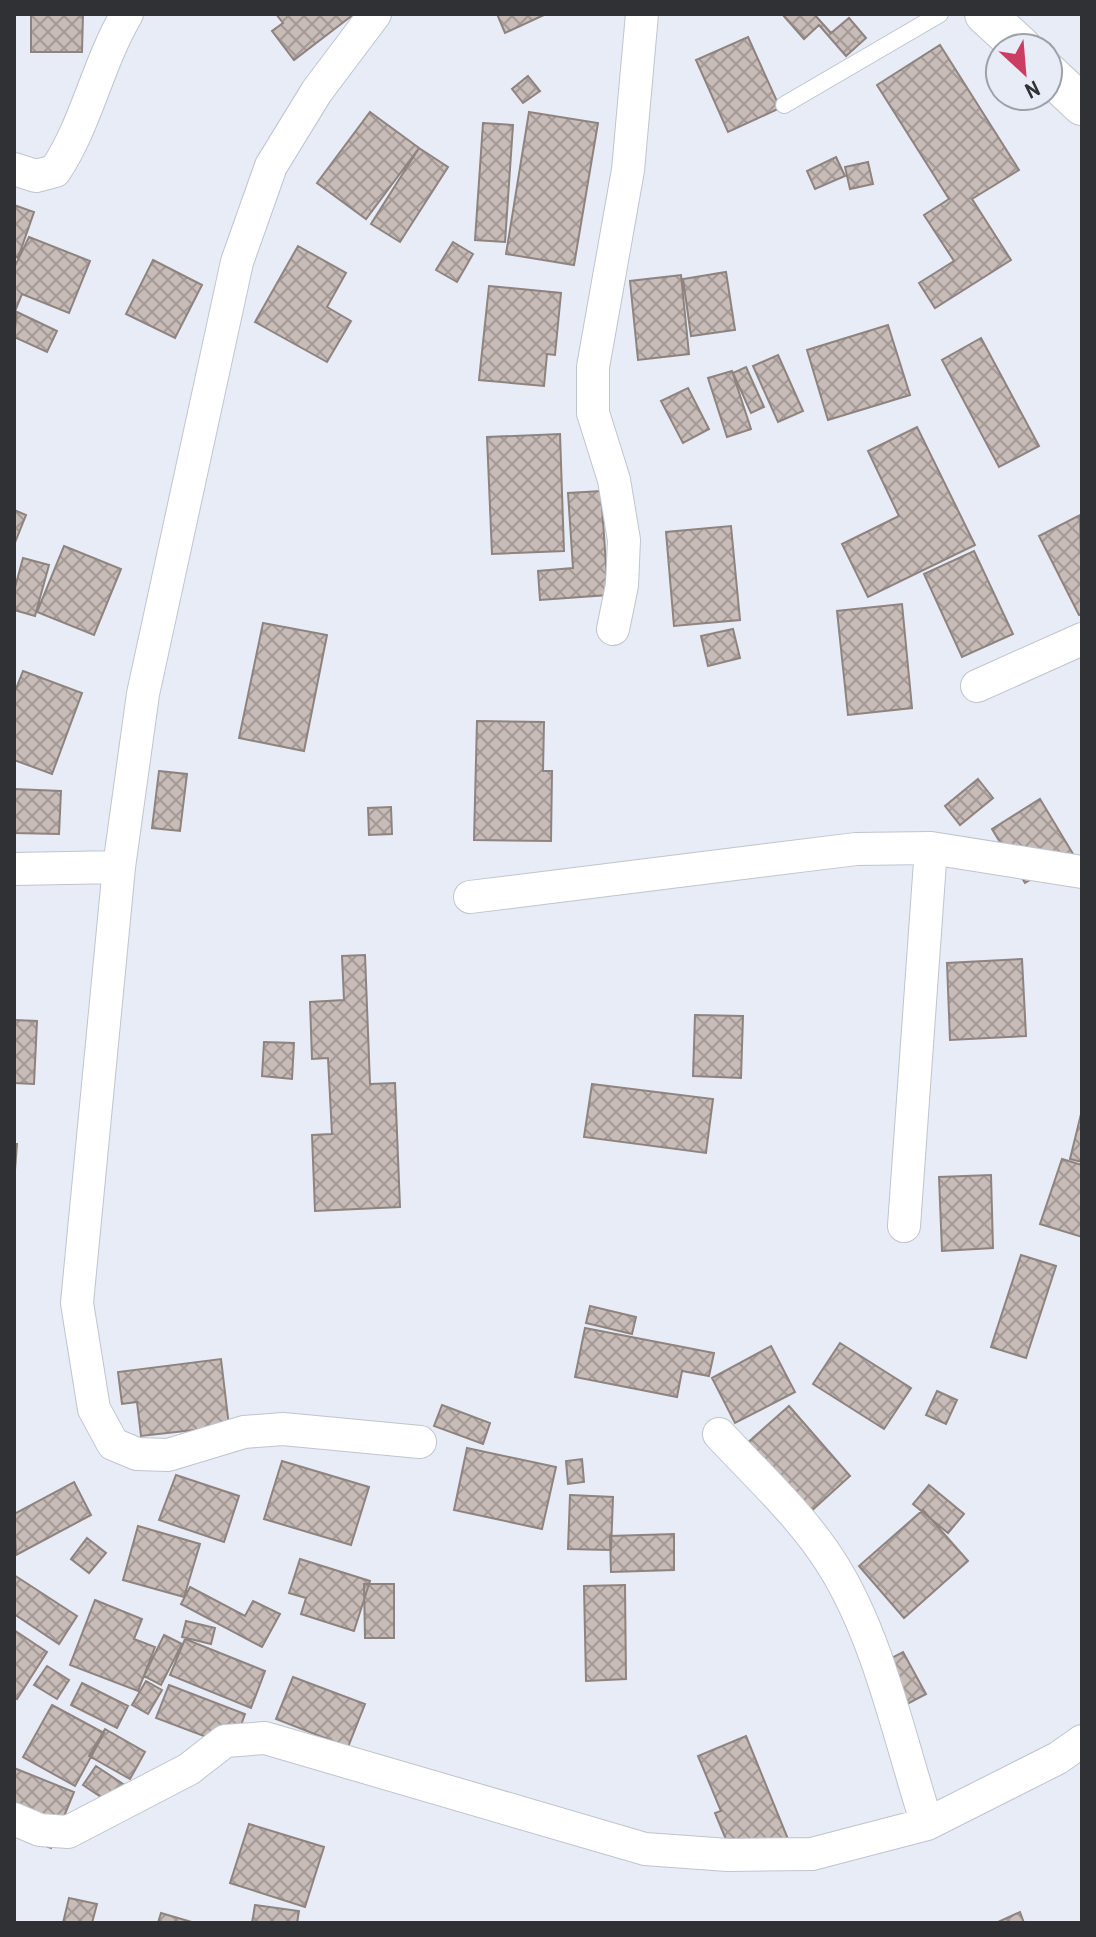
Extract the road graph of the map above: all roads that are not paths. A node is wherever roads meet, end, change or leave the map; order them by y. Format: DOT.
graph roads {
  1 [pos="127,14"];
  2 [pos="375,14"];
  3 [pos="642,14"];
  4 [pos="940,14"];
  5 [pos="985,14"];
  6 [pos="1005,32"];
  7 [pos="1064,88"];
  8 [pos="784,105"];
  9 [pos="1082,105"];
  10 [pos="14,169"];
  11 [pos="613,629"];
  12 [pos="1082,639"];
  13 [pos="977,686"];
  14 [pos="931,848"];
  15 [pos="119,867"];
  16 [pos="14,869"];
  17 [pos="1082,872"];
  18 [pos="470,897"];
  19 [pos="904,1226"];
  20 [pos="719,1434"];
  21 [pos="420,1442"];
  22 [pos="1082,1741"];
  23 [pos="14,1819"];
  24 [pos="927,1824"];
  1 -- 10 [label="street"];
  2 -- 15 [label="street"];
  3 -- 11 [label="street"];
  4 -- 8 [label="lane"];
  5 -- 6 [label="street"];
  7 -- 9 [label="street"];
  12 -- 13 [label="street"];
  14 -- 17 [label="street"];
  14 -- 18 [label="street"];
  14 -- 19 [label="street"];
  15 -- 16 [label="street"];
  15 -- 21 [label="street"];
  20 -- 24 [label="street"];
  22 -- 24 [label="street"];
  23 -- 24 [label="street"];
}
